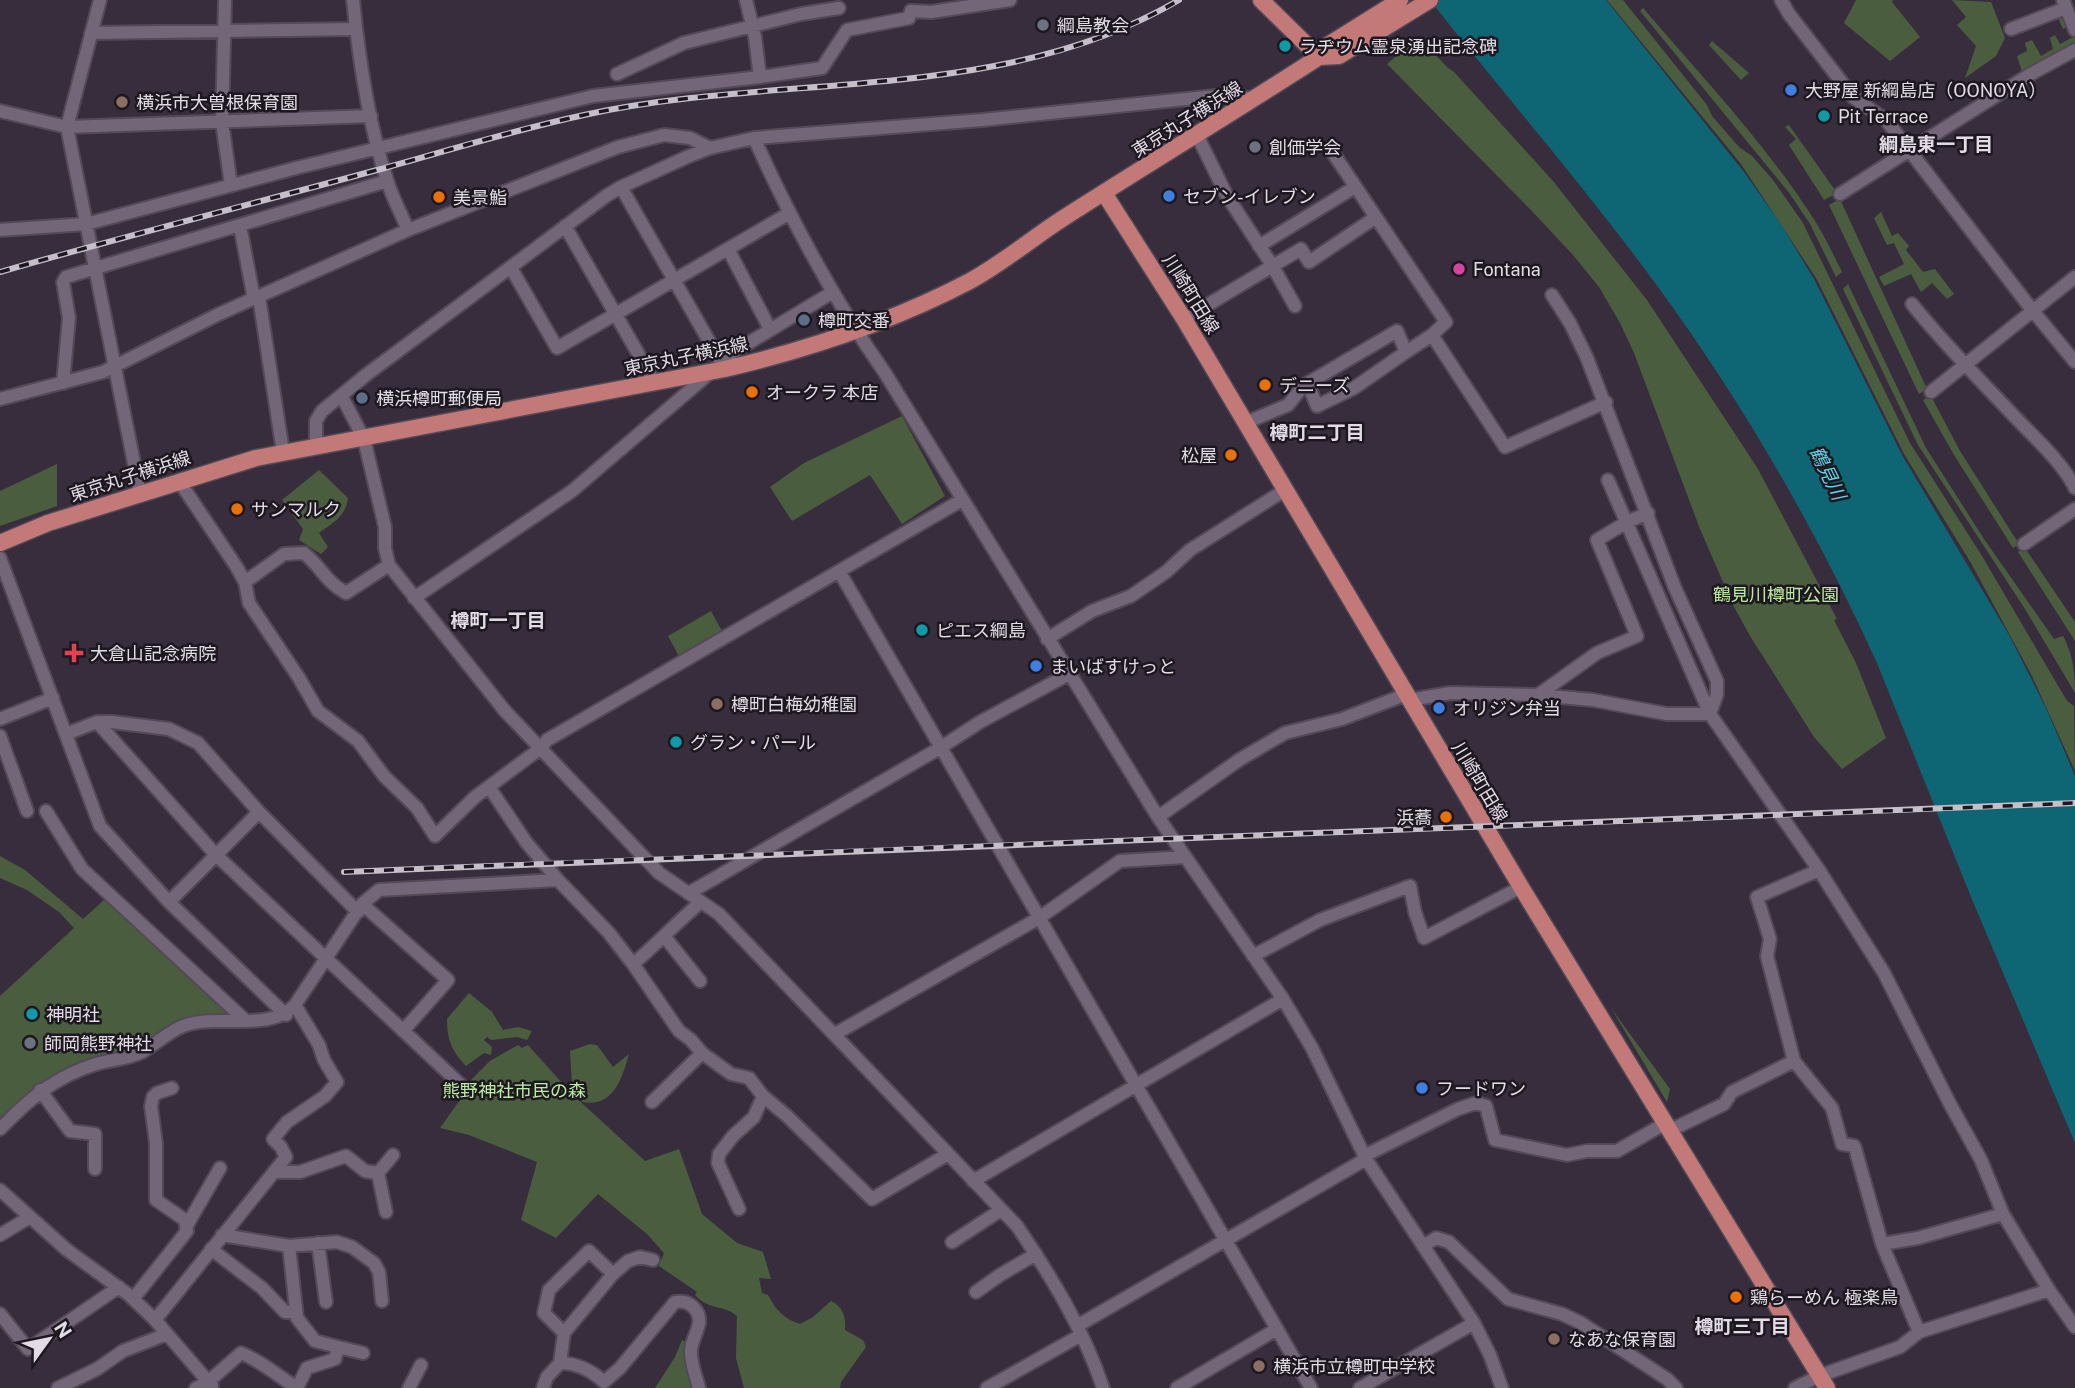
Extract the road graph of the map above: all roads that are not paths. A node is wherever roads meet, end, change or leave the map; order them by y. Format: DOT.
graph roads {
  1 [pos="100,0"];
  2 [pos="225,0"];
  3 [pos="353,0"];
  4 [pos="746,0"];
  5 [pos="1010,0"];
  6 [pos="1261,0"];
  7 [pos="1400,0"];
  8 [pos="1430,0"];
  9 [pos="1781,0"];
  10 [pos="838,4"];
  11 [pos="2065,4"];
  12 [pos="752,25"];
  13 [pos="356,29"];
  14 [pos="2011,29"];
  15 [pos="847,30"];
  16 [pos="2075,30"];
  17 [pos="224,31"];
  18 [pos="91,33"];
  19 [pos="2075,50"];
  20 [pos="1329,53"];
  21 [pos="617,74"];
  22 [pos="760,77"];
  23 [pos="1252,100"];
  24 [pos="0,111"];
  25 [pos="371,116"];
  26 [pos="222,122"];
  27 [pos="67,127"];
  28 [pos="1197,135"];
  29 [pos="754,138"];
  30 [pos="378,147"];
  31 [pos="710,148"];
  32 [pos="1908,152"];
  33 [pos="1333,153"];
  34 [pos="387,181"];
  35 [pos="231,185"];
  36 [pos="621,187"];
  37 [pos="1355,187"];
  38 [pos="1104,193"];
  39 [pos="1840,194"];
  40 [pos="788,214"];
  41 [pos="1376,218"];
  42 [pos="86,224"];
  43 [pos="240,226"];
  44 [pos="565,226"];
  45 [pos="0,230"];
  46 [pos="408,230"];
  47 [pos="1259,246"];
  48 [pos="727,249"];
  49 [pos="1272,265"];
  50 [pos="511,268"];
  51 [pos="95,269"];
  52 [pos="2075,277"];
  53 [pos="674,280"];
  54 [pos="833,292"];
  55 [pos="1552,295"];
  56 [pos="257,298"];
  57 [pos="1912,303"];
  58 [pos="1294,306"];
  59 [pos="2033,311"];
  60 [pos="617,314"];
  61 [pos="1184,319"];
  62 [pos="770,330"];
  63 [pos="856,332"];
  64 [pos="1432,335"];
  65 [pos="1406,352"];
  66 [pos="2075,362"];
  67 [pos="1965,365"];
  68 [pos="115,366"];
  69 [pos="719,370"];
  70 [pos="63,383"];
  71 [pos="655,383"];
  72 [pos="1308,384"];
  73 [pos="1931,392"];
  74 [pos="341,395"];
  75 [pos="0,399"];
  76 [pos="1606,402"];
  77 [pos="1245,424"];
  78 [pos="364,439"];
  79 [pos="316,447"];
  80 [pos="283,452"];
  81 [pos="1608,480"];
  82 [pos="179,481"];
  83 [pos="2075,488"];
  84 [pos="1286,490"];
  85 [pos="140,494"];
  86 [pos="962,500"];
  87 [pos="2075,509"];
  88 [pos="1648,513"];
  89 [pos="1628,522"];
  90 [pos="0,543"];
  91 [pos="2024,544"];
  92 [pos="0,558"];
  93 [pos="389,565"];
  94 [pos="839,571"];
  95 [pos="245,582"];
  96 [pos="414,598"];
  97 [pos="1047,639"];
  98 [pos="1069,674"];
  99 [pos="1538,695"];
  100 [pos="1409,697"];
  101 [pos="53,698"];
  102 [pos="1710,714"];
  103 [pos="0,719"];
  104 [pos="97,722"];
  105 [pos="66,734"];
  106 [pos="0,736"];
  107 [pos="541,748"];
  108 [pos="940,748"];
  109 [pos="489,787"];
  110 [pos="27,811"];
  111 [pos="46,811"];
  112 [pos="259,812"];
  113 [pos="1158,817"];
  114 [pos="216,855"];
  115 [pos="1185,857"];
  116 [pos="1819,870"];
  117 [pos="558,880"];
  118 [pos="1521,887"];
  119 [pos="689,893"];
  120 [pos="169,902"];
  121 [pos="701,902"];
  122 [pos="360,908"];
  123 [pos="1039,918"];
  124 [pos="664,936"];
  125 [pos="1253,956"];
  126 [pos="326,959"];
  127 [pos="633,964"];
  128 [pos="700,981"];
  129 [pos="1283,999"];
  130 [pos="291,1010"];
  131 [pos="246,1021"];
  132 [pos="403,1031"];
  133 [pos="835,1034"];
  134 [pos="702,1053"];
  135 [pos="1794,1060"];
  136 [pos="461,1085"];
  137 [pos="1136,1085"];
  138 [pos="172,1088"];
  139 [pos="40,1090"];
  140 [pos="763,1096"];
  141 [pos="652,1102"];
  142 [pos="1667,1128"];
  143 [pos="0,1129"];
  144 [pos="948,1154"];
  145 [pos="393,1155"];
  146 [pos="1365,1158"];
  147 [pos="220,1168"];
  148 [pos="95,1169"];
  149 [pos="274,1172"];
  150 [pos="378,1173"];
  151 [pos="973,1181"];
  152 [pos="0,1190"];
  153 [pos="739,1209"];
  154 [pos="1001,1210"];
  155 [pos="386,1212"];
  156 [pos="2003,1213"];
  157 [pos="30,1217"];
  158 [pos="186,1227"];
  159 [pos="0,1235"];
  160 [pos="222,1236"];
  161 [pos="1225,1239"];
  162 [pos="318,1242"];
  163 [pos="952,1242"];
  164 [pos="1882,1244"];
  165 [pos="289,1246"];
  166 [pos="1423,1246"];
  167 [pos="211,1249"];
  168 [pos="1036,1254"];
  169 [pos="653,1260"];
  170 [pos="612,1274"];
  171 [pos="119,1287"];
  172 [pos="2049,1290"];
  173 [pos="976,1293"];
  174 [pos="134,1299"];
  175 [pos="382,1301"];
  176 [pos="326,1302"];
  177 [pos="295,1312"];
  178 [pos="0,1314"];
  179 [pos="155,1320"];
  180 [pos="1474,1323"];
  181 [pos="2075,1327"];
  182 [pos="1277,1329"];
  183 [pos="1079,1331"];
  184 [pos="1919,1332"];
  185 [pos="564,1333"];
  186 [pos="167,1334"];
  187 [pos="338,1347"];
  188 [pos="363,1353"];
  189 [pos="560,1363"];
  190 [pos="421,1364"];
  191 [pos="1823,1382"];
  192 [pos="211,1385"];
  193 [pos="603,1385"];
  194 [pos="58,1388"];
  195 [pos="196,1388"];
  196 [pos="409,1388"];
  197 [pos="542,1388"];
  198 [pos="699,1388"];
  199 [pos="987,1388"];
  200 [pos="1103,1388"];
  201 [pos="1177,1388"];
  202 [pos="1311,1388"];
  203 [pos="1360,1388"];
  204 [pos="1502,1388"];
  205 [pos="1676,1388"];
  206 [pos="1795,1388"];
  1 -- 18 [label="street"];
  2 -- 17 [label="street"];
  3 -- 13 [label="street"];
  4 -- 12 [label="street"];
  5 -- 15 [label="street"];
  6 -- 20 [label="main road"];
  7 -- 20 [label="main road, 東京丸子横浜線"];
  8 -- 20 [label="main road, 東京丸子横浜線"];
  9 -- 32 [label="street"];
  10 -- 12 [label="street"];
  10 -- 15 [label="street"];
  11 -- 14 [label="street"];
  11 -- 16 [label="street"];
  12 -- 21 [label="street"];
  12 -- 22 [label="street"];
  13 -- 17 [label="street"];
  13 -- 25 [label="street"];
  15 -- 22 [label="street"];
  17 -- 18 [label="street"];
  17 -- 26 [label="street"];
  18 -- 27 [label="street"];
  19 -- 32 [label="street"];
  20 -- 23 [label="main road, 東京丸子横浜線"];
  22 -- 30 [label="street"];
  23 -- 28 [label="main road, 東京丸子横浜線"];
  23 -- 29 [label="street"];
  24 -- 27 [label="street"];
  25 -- 26 [label="street"];
  25 -- 30 [label="street"];
  26 -- 27 [label="street"];
  26 -- 35 [label="street"];
  27 -- 42 [label="street"];
  28 -- 38 [label="main road, 東京丸子横浜線"];
  28 -- 47 [label="street"];
  29 -- 31 [label="street"];
  29 -- 40 [label="street"];
  30 -- 34 [label="street"];
  30 -- 35 [label="street"];
  31 -- 36 [label="street"];
  31 -- 46 [label="street"];
  32 -- 39 [label="street"];
  32 -- 59 [label="street"];
  33 -- 37 [label="street"];
  34 -- 43 [label="street"];
  34 -- 46 [label="street"];
  35 -- 42 [label="street"];
  36 -- 44 [label="street"];
  36 -- 53 [label="street"];
  37 -- 41 [label="street"];
  37 -- 47 [label="street"];
  38 -- 61 [label="main road, 川崎町田線"];
  38 -- 63 [label="main road, 東京丸子横浜線"];
  40 -- 48 [label="street"];
  40 -- 54 [label="street"];
  41 -- 49 [label="street"];
  41 -- 64 [label="street"];
  42 -- 45 [label="street"];
  42 -- 51 [label="street"];
  43 -- 51 [label="street"];
  43 -- 56 [label="street"];
  44 -- 50 [label="street"];
  44 -- 60 [label="street"];
  46 -- 56 [label="street"];
  47 -- 49 [label="street"];
  48 -- 53 [label="street"];
  48 -- 62 [label="street"];
  49 -- 58 [label="street"];
  49 -- 61 [label="street"];
  50 -- 60 [label="street"];
  50 -- 74 [label="street"];
  51 -- 68 [label="street"];
  51 -- 70 [label="street"];
  52 -- 59 [label="street"];
  53 -- 60 [label="street"];
  53 -- 69 [label="street"];
  54 -- 62 [label="street"];
  54 -- 63 [label="street"];
  55 -- 76 [label="street"];
  56 -- 68 [label="street"];
  56 -- 80 [label="street"];
  57 -- 67 [label="street"];
  59 -- 66 [label="street"];
  59 -- 67 [label="street"];
  60 -- 71 [label="street"];
  61 -- 77 [label="main road, 川崎町田線"];
  62 -- 69 [label="street"];
  63 -- 69 [label="main road, 東京丸子横浜線"];
  63 -- 86 [label="street"];
  64 -- 65 [label="street"];
  64 -- 76 [label="street"];
  65 -- 72 [label="street"];
  65 -- 72 [label="street"];
  67 -- 73 [label="street"];
  67 -- 83 [label="street"];
  68 -- 70 [label="street"];
  68 -- 85 [label="street"];
  69 -- 71 [label="main road, 東京丸子横浜線"];
  69 -- 96 [label="street"];
  70 -- 75 [label="street"];
  71 -- 78 [label="main road, 東京丸子横浜線"];
  72 -- 77 [label="street"];
  74 -- 78 [label="street"];
  74 -- 79 [label="street"];
  76 -- 88 [label="street"];
  77 -- 84 [label="main road, 川崎町田線"];
  78 -- 79 [label="main road, 東京丸子横浜線"];
  78 -- 93 [label="street"];
  79 -- 80 [label="main road, 東京丸子横浜線"];
  80 -- 82 [label="main road, 東京丸子横浜線"];
  81 -- 89 [label="street"];
  82 -- 85 [label="main road, 東京丸子横浜線"];
  82 -- 95 [label="street"];
  84 -- 97 [label="street"];
  84 -- 100 [label="main road, 川崎町田線"];
  85 -- 90 [label="main road, 東京丸子横浜線"];
  86 -- 94 [label="street"];
  86 -- 97 [label="street"];
  87 -- 91 [label="street"];
  88 -- 89 [label="street"];
  88 -- 102 [label="street"];
  89 -- 99 [label="street"];
  89 -- 102 [label="street"];
  92 -- 101 [label="street"];
  93 -- 95 [label="street"];
  93 -- 96 [label="street"];
  94 -- 107 [label="street"];
  94 -- 108 [label="street"];
  95 -- 109 [label="street"];
  96 -- 107 [label="street"];
  97 -- 98 [label="street"];
  98 -- 108 [label="street"];
  98 -- 113 [label="street"];
  99 -- 100 [label="street"];
  99 -- 102 [label="street"];
  100 -- 113 [label="street"];
  100 -- 118 [label="main road, 川崎町田線"];
  101 -- 103 [label="street"];
  101 -- 105 [label="street"];
  102 -- 116 [label="street"];
  104 -- 105 [label="street"];
  104 -- 112 [label="street"];
  104 -- 114 [label="street"];
  105 -- 120 [label="street"];
  106 -- 110 [label="street"];
  107 -- 109 [label="street"];
  107 -- 119 [label="street"];
  108 -- 119 [label="street"];
  108 -- 123 [label="street"];
  109 -- 117 [label="street"];
  111 -- 131 [label="street"];
  112 -- 114 [label="street"];
  112 -- 122 [label="street"];
  113 -- 115 [label="street"];
  114 -- 120 [label="street"];
  114 -- 126 [label="street"];
  115 -- 123 [label="street"];
  115 -- 125 [label="street"];
  116 -- 135 [label="street"];
  116 -- 156 [label="street"];
  117 -- 122 [label="street"];
  117 -- 127 [label="street"];
  118 -- 125 [label="street"];
  118 -- 142 [label="main road, 川崎町田線"];
  119 -- 121 [label="street"];
  120 -- 130 [label="street"];
  121 -- 124 [label="street"];
  121 -- 133 [label="street"];
  122 -- 126 [label="street"];
  122 -- 132 [label="street"];
  123 -- 133 [label="street"];
  123 -- 137 [label="street"];
  124 -- 127 [label="street"];
  124 -- 128 [label="street"];
  125 -- 129 [label="street"];
  126 -- 130 [label="street"];
  126 -- 132 [label="street"];
  127 -- 134 [label="street"];
  129 -- 137 [label="street"];
  129 -- 146 [label="street"];
  130 -- 131 [label="street"];
  130 -- 149 [label="street"];
  131 -- 139 [label="street"];
  132 -- 136 [label="street"];
  133 -- 144 [label="street"];
  134 -- 140 [label="street"];
  134 -- 141 [label="street"];
  135 -- 142 [label="street"];
  135 -- 164 [label="street"];
  137 -- 151 [label="street"];
  137 -- 161 [label="street"];
  138 -- 158 [label="street"];
  139 -- 143 [label="street"];
  139 -- 148 [label="street"];
  140 -- 144 [label="street"];
  140 -- 153 [label="street"];
  142 -- 146 [label="street"];
  142 -- 191 [label="main road, 川崎町田線"];
  144 -- 151 [label="street"];
  145 -- 150 [label="street"];
  146 -- 161 [label="street"];
  146 -- 166 [label="street"];
  147 -- 158 [label="street"];
  149 -- 150 [label="street"];
  149 -- 160 [label="street"];
  150 -- 155 [label="street"];
  151 -- 154 [label="street"];
  152 -- 157 [label="street"];
  154 -- 163 [label="street"];
  154 -- 168 [label="street"];
  156 -- 164 [label="street"];
  156 -- 172 [label="street"];
  157 -- 159 [label="street"];
  157 -- 171 [label="street"];
  158 -- 174 [label="street"];
  160 -- 165 [label="street"];
  160 -- 167 [label="street"];
  161 -- 182 [label="street"];
  161 -- 183 [label="street"];
  162 -- 165 [label="street"];
  162 -- 175 [label="street"];
  162 -- 176 [label="street"];
  164 -- 184 [label="street"];
  165 -- 177 [label="street"];
  166 -- 180 [label="street"];
  166 -- 205 [label="street"];
  167 -- 177 [label="street"];
  167 -- 179 [label="street"];
  168 -- 173 [label="street"];
  168 -- 183 [label="street"];
  169 -- 170 [label="street"];
  170 -- 185 [label="street"];
  170 -- 185 [label="street"];
  171 -- 174 [label="street"];
  171 -- 178 [label="street"];
  172 -- 181 [label="street"];
  172 -- 184 [label="street"];
  174 -- 179 [label="street"];
  177 -- 187 [label="street"];
  179 -- 186 [label="street"];
  180 -- 203 [label="street"];
  180 -- 204 [label="street"];
  182 -- 201 [label="street"];
  182 -- 202 [label="street"];
  183 -- 199 [label="street"];
  183 -- 200 [label="street"];
  184 -- 191 [label="street"];
  185 -- 189 [label="street"];
  186 -- 192 [label="street"];
  186 -- 194 [label="street"];
  187 -- 188 [label="street"];
  187 -- 192 [label="street"];
  189 -- 193 [label="street"];
  189 -- 197 [label="street"];
  190 -- 196 [label="street"];
  191 -- 206 [label="street"];
  192 -- 195 [label="street"];
  193 -- 198 [label="street"];
}
